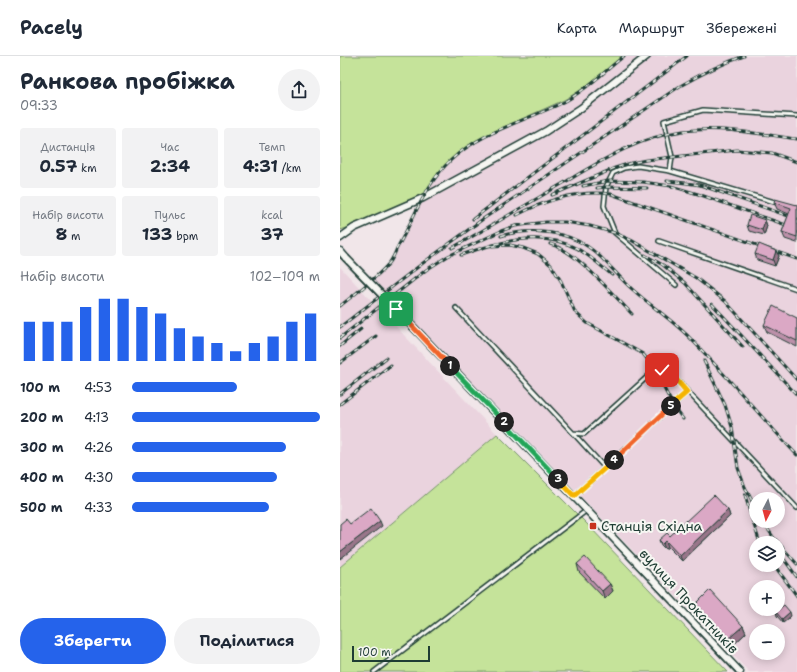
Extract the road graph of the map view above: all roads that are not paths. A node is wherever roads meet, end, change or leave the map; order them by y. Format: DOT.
graph roads {
  1 [pos="647,56"];
  2 [pos="797,116"];
  3 [pos="670,171"];
  4 [pos="782,204"];
  5 [pos="340,238"];
  6 [pos="659,240"];
  7 [pos="340,251"];
  8 [pos="676,285"];
  9 [pos="797,289"];
  10 [pos="456,308"];
  11 [pos="687,392"];
  12 [pos="573,433"];
  13 [pos="605,468"];
  14 [pos="574,496"];
  15 [pos="797,508"];
  16 [pos="587,510"];
  17 [pos="374,672"];
  18 [pos="740,672"];
  1 -- 5 [label="street"];
  2 -- 3 [label="lane"];
  3 -- 4 [label="lane"];
  3 -- 8 [label="lane"];
  6 -- 9 [label="lane"];
  7 -- 14 [label="street, вулиця Прокатників, bridge"];
  10 -- 12 [label="lane"];
  11 -- 12 [label="lane"];
  11 -- 13 [label="lane"];
  11 -- 15 [label="lane"];
  12 -- 13 [label="lane"];
  13 -- 14 [label="lane"];
  14 -- 16 [label="street, вулиця Прокатників"];
  16 -- 17 [label="lane"];
  16 -- 18 [label="street, вулиця Прокатників"];
}
